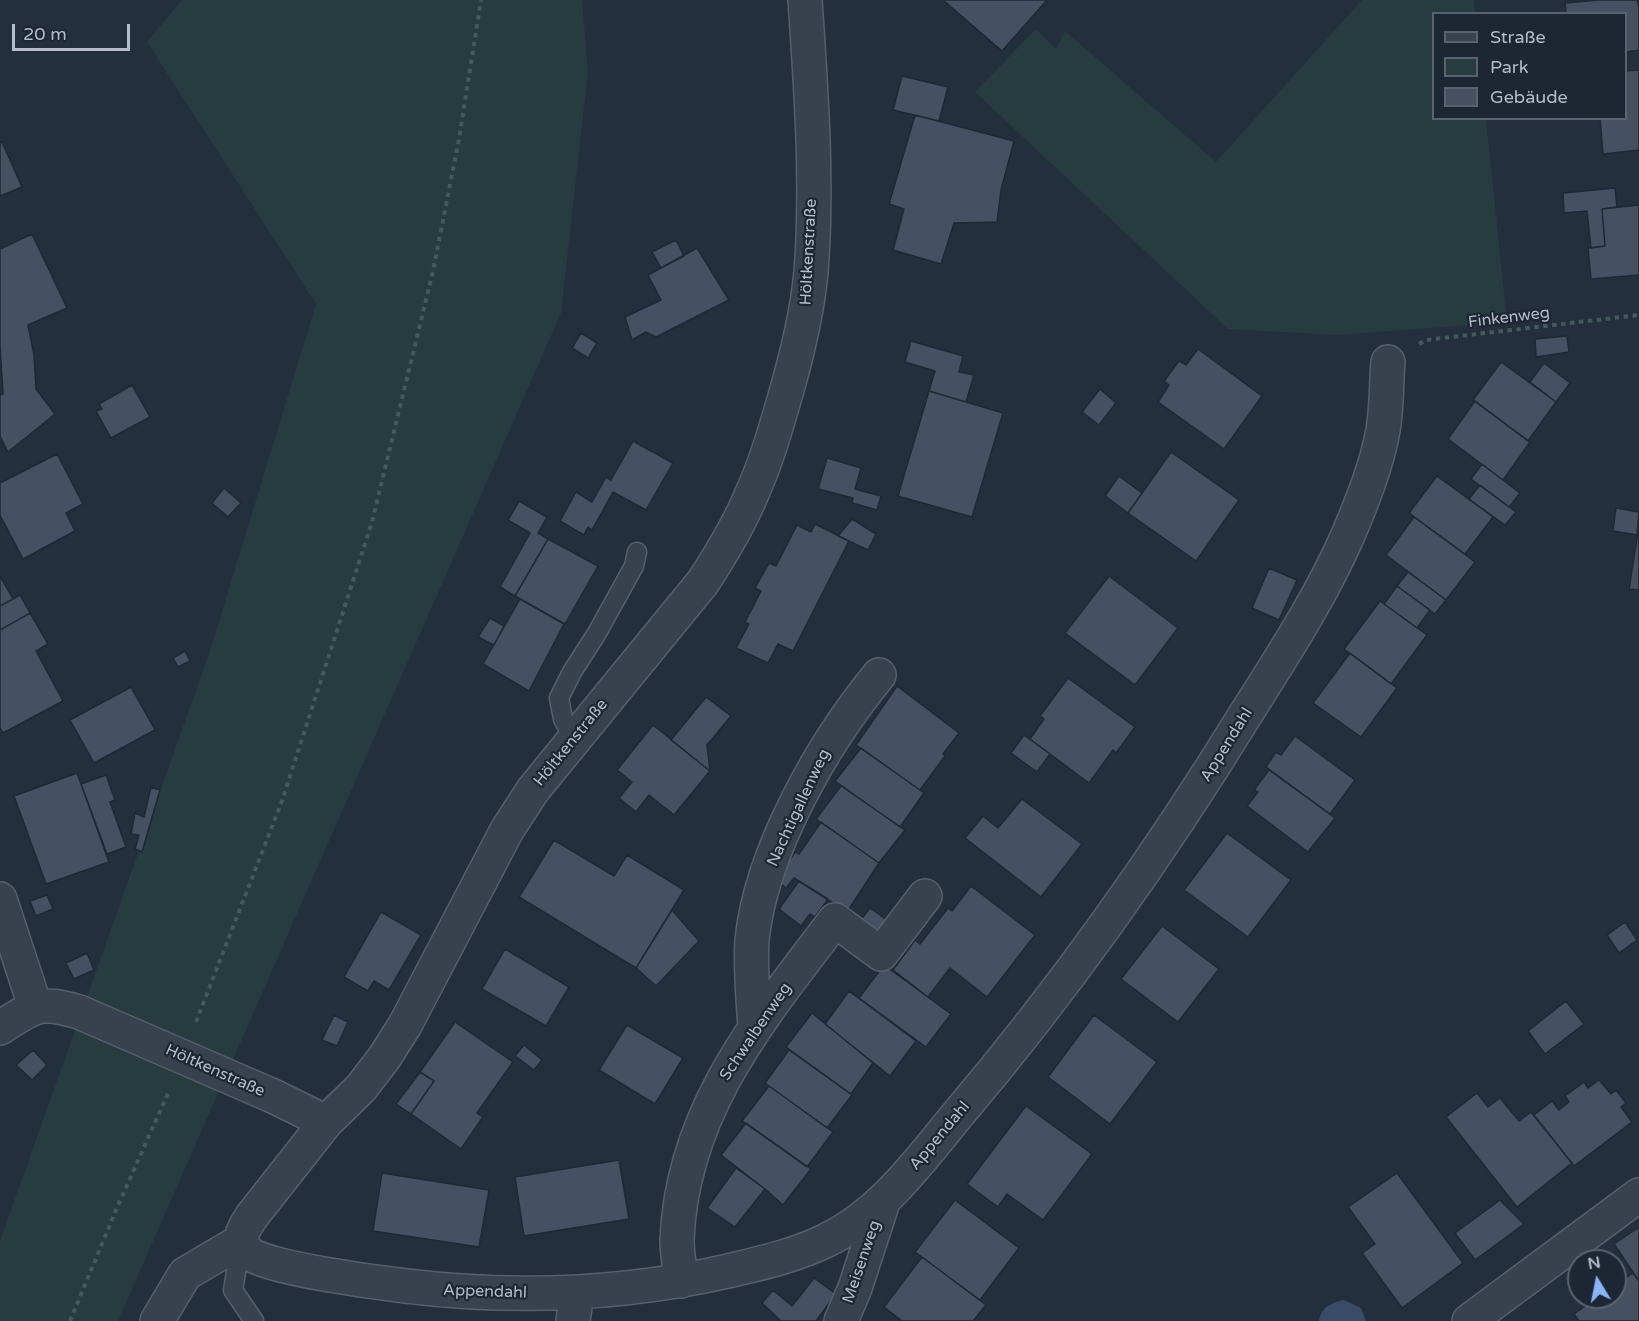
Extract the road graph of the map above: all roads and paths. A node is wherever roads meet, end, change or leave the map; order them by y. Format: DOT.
graph roads {
  1 [pos="481,0"];
  2 [pos="805,0"];
  3 [pos="1639,315"];
  4 [pos="1388,362"];
  5 [pos="637,552"];
  6 [pos="879,675"];
  7 [pos="574,739"];
  8 [pos="925,896"];
  9 [pos="0,899"];
  10 [pos="35,1006"];
  11 [pos="755,1027"];
  12 [pos="0,1028"];
  13 [pos="193,1030"];
  14 [pos="171,1085"];
  15 [pos="326,1122"];
  16 [pos="1639,1195"];
  17 [pos="883,1202"];
  18 [pos="241,1241"];
  19 [pos="681,1281"];
  20 [pos="575,1307"];
  21 [pos="70,1321"];
  22 [pos="157,1321"];
  23 [pos="254,1321"];
  24 [pos="841,1321"];
  25 [pos="1469,1321"];
  1 -- 13 [label="path"];
  2 -- 7 [label="street, Höltkenstraße"];
  3 -- 4 [label="path, Finkenweg"];
  4 -- 17 [label="street, Appendahl"];
  5 -- 7 [label="lane"];
  6 -- 11 [label="street, Nachtigallenweg"];
  7 -- 15 [label="street, Höltkenstraße"];
  8 -- 11 [label="street, Schwalbenweg"];
  9 -- 10 [label="street"];
  10 -- 12 [label="street"];
  10 -- 15 [label="street, Höltkenstraße, bridge"];
  11 -- 19 [label="street, Schwalbenweg"];
  14 -- 21 [label="path"];
  15 -- 18 [label="street"];
  16 -- 25 [label="street"];
  17 -- 19 [label="street, Appendahl"];
  17 -- 24 [label="street, Meisenweg"];
  18 -- 20 [label="street, Appendahl"];
  18 -- 22 [label="street"];
  18 -- 23 [label="lane"];
  19 -- 20 [label="street, Appendahl"];
}
